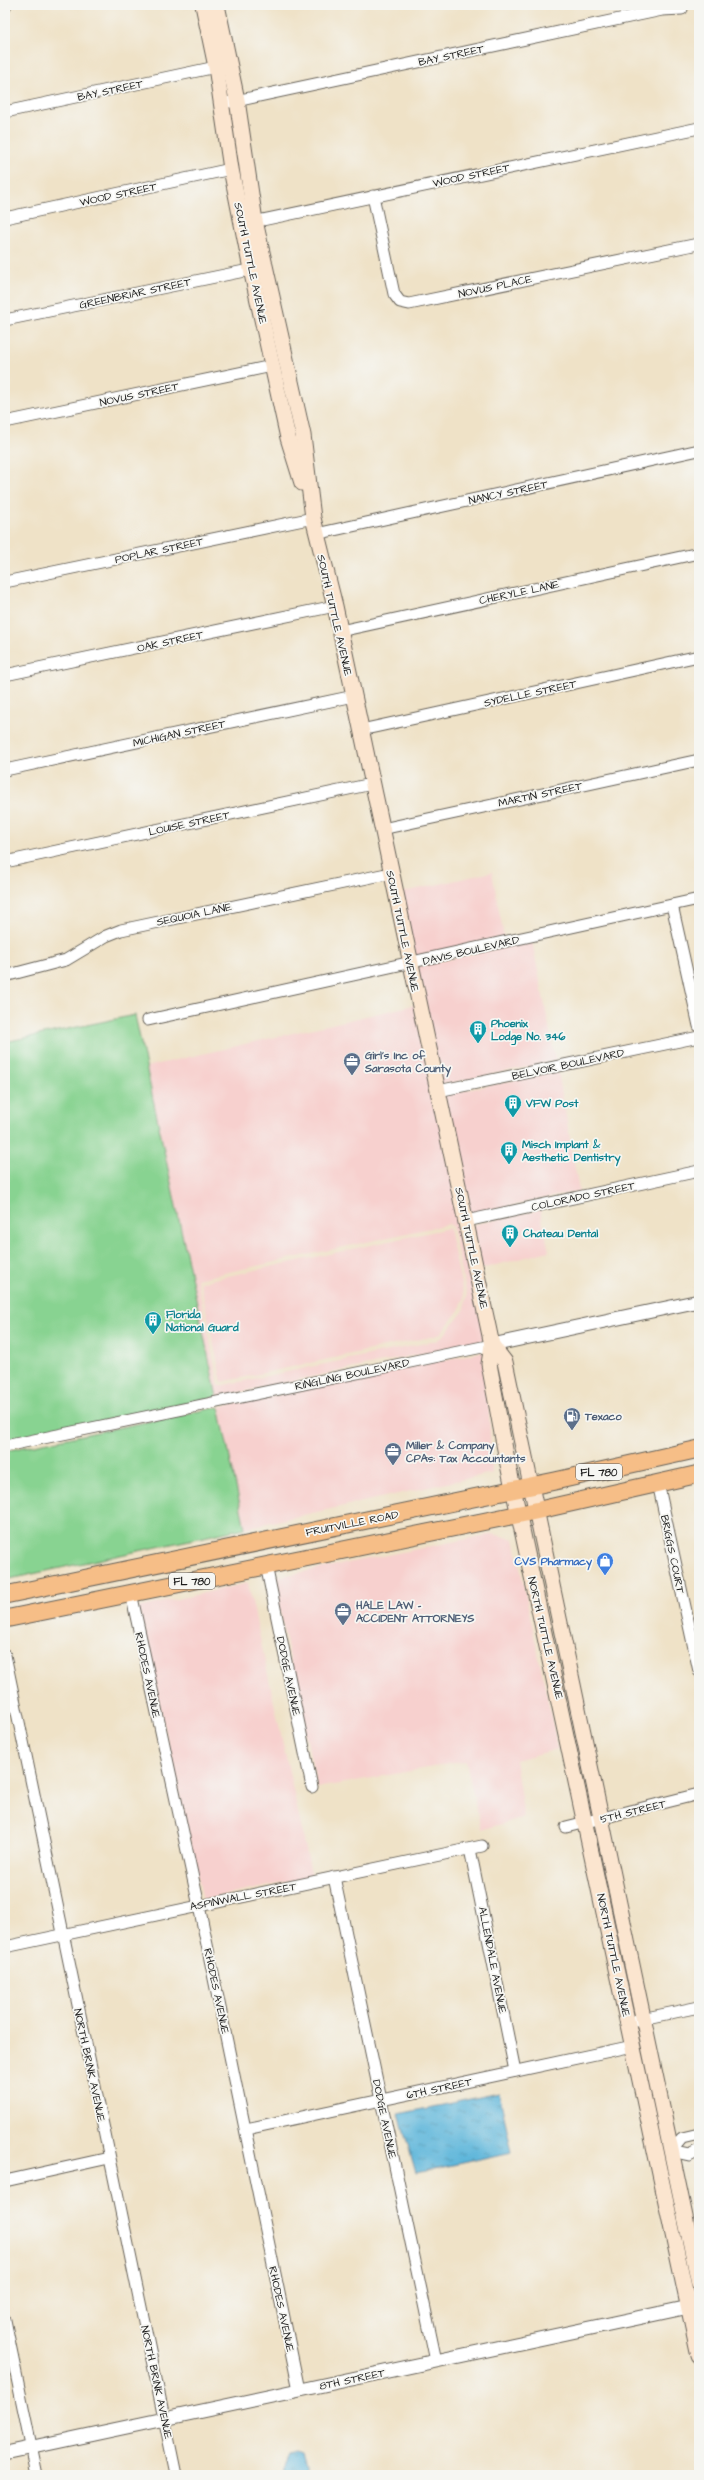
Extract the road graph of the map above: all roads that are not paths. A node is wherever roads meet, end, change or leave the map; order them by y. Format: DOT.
graph roads {
  1 [pos="203,5"];
  2 [pos="217,5"];
  3 [pos="682,9"];
  4 [pos="216,68"];
  5 [pos="237,100"];
  6 [pos="221,104"];
  7 [pos="5,112"];
  8 [pos="699,128"];
  9 [pos="231,169"];
  10 [pos="373,196"];
  11 [pos="5,218"];
  12 [pos="249,222"];
  13 [pos="698,244"];
  14 [pos="258,268"];
  15 [pos="5,320"];
  16 [pos="272,366"];
  17 [pos="5,422"];
  18 [pos="699,450"];
  19 [pos="313,518"];
  20 [pos="316,534"];
  21 [pos="699,553"];
  22 [pos="5,582"];
  23 [pos="335,606"];
  24 [pos="340,631"];
  25 [pos="699,656"];
  26 [pos="5,675"];
  27 [pos="354,696"];
  28 [pos="361,730"];
  29 [pos="699,760"];
  30 [pos="5,770"];
  31 [pos="372,784"];
  32 [pos="382,829"];
  33 [pos="5,862"];
  34 [pos="391,873"];
  35 [pos="699,899"];
  36 [pos="672,905"];
  37 [pos="410,964"];
  38 [pos="5,976"];
  39 [pos="148,1020"];
  40 [pos="699,1026"];
  41 [pos="699,1036"];
  42 [pos="438,1091"];
  43 [pos="699,1171"];
  44 [pos="466,1221"];
  45 [pos="699,1301"];
  46 [pos="492,1345"];
  47 [pos="5,1446"];
  48 [pos="699,1449"];
  49 [pos="699,1474"];
  50 [pos="658,1483"];
  51 [pos="530,1486"];
  52 [pos="513,1490"];
  53 [pos="535,1511"];
  54 [pos="518,1514"];
  55 [pos="266,1565"];
  56 [pos="131,1593"];
  57 [pos="5,1595"];
  58 [pos="5,1620"];
  59 [pos="5,1655"];
  60 [pos="699,1671"];
  61 [pos="312,1787"];
  62 [pos="699,1794"];
  63 [pos="601,1820"];
  64 [pos="586,1824"];
  65 [pos="566,1827"];
  66 [pos="482,1846"];
  67 [pos="470,1849"];
  68 [pos="334,1877"];
  69 [pos="199,1906"];
  70 [pos="63,1934"];
  71 [pos="5,1947"];
  72 [pos="699,2007"];
  73 [pos="643,2019"];
  74 [pos="628,2022"];
  75 [pos="633,2046"];
  76 [pos="515,2071"];
  77 [pos="381,2100"];
  78 [pos="246,2129"];
  79 [pos="699,2134"];
  80 [pos="699,2150"];
  81 [pos="671,2151"];
  82 [pos="109,2158"];
  83 [pos="5,2181"];
  84 [pos="699,2283"];
  85 [pos="694,2307"];
  86 [pos="5,2320"];
  87 [pos="699,2356"];
  88 [pos="436,2361"];
  89 [pos="299,2390"];
  90 [pos="166,2419"];
  91 [pos="31,2448"];
  92 [pos="5,2453"];
  93 [pos="37,2475"];
  94 [pos="176,2475"];
  1 -- 4 [label="main road, SOUTH TUTTLE AVENUE"];
  2 -- 5 [label="main road, SOUTH TUTTLE AVENUE"];
  3 -- 5 [label="street, BAY STREET"];
  4 -- 6 [label="main road, SOUTH TUTTLE AVENUE"];
  4 -- 7 [label="street, BAY STREET"];
  5 -- 6 [label="street, BAY STREET"];
  5 -- 12 [label="main road, SOUTH TUTTLE AVENUE"];
  6 -- 9 [label="main road, SOUTH TUTTLE AVENUE"];
  8 -- 10 [label="street, WOOD STREET"];
  9 -- 11 [label="street, WOOD STREET"];
  9 -- 12 [label="main road, SOUTH TUTTLE AVENUE"];
  10 -- 12 [label="street, WOOD STREET"];
  10 -- 13 [label="street, NOVUS PLACE"];
  12 -- 14 [label="main road, SOUTH TUTTLE AVENUE"];
  14 -- 15 [label="street, GREENBRIAR STREET"];
  14 -- 16 [label="main road, SOUTH TUTTLE AVENUE"];
  14 -- 19 [label="main road, SOUTH TUTTLE AVENUE"];
  16 -- 17 [label="street, NOVUS STREET"];
  16 -- 19 [label="main road, SOUTH TUTTLE AVENUE"];
  18 -- 20 [label="street, NANCY STREET"];
  19 -- 20 [label="main road, SOUTH TUTTLE AVENUE"];
  19 -- 22 [label="street, POPLAR STREET"];
  20 -- 23 [label="main road, SOUTH TUTTLE AVENUE"];
  21 -- 24 [label="street, CHERYLE LANE"];
  23 -- 24 [label="main road, SOUTH TUTTLE AVENUE"];
  23 -- 26 [label="street, OAK STREET"];
  24 -- 27 [label="main road, SOUTH TUTTLE AVENUE"];
  25 -- 28 [label="street, SYDELLE STREET"];
  27 -- 28 [label="main road, SOUTH TUTTLE AVENUE"];
  27 -- 30 [label="street, MICHIGAN STREET"];
  28 -- 31 [label="main road, SOUTH TUTTLE AVENUE"];
  29 -- 32 [label="street, MARTIN STREET"];
  31 -- 32 [label="main road, SOUTH TUTTLE AVENUE"];
  31 -- 33 [label="street, LOUISE STREET"];
  32 -- 34 [label="main road, SOUTH TUTTLE AVENUE"];
  34 -- 37 [label="main road, SOUTH TUTTLE AVENUE"];
  34 -- 38 [label="street, SEQUOIA LANE"];
  35 -- 36 [label="street, DAVIS BOULEVARD"];
  36 -- 37 [label="street, DAVIS BOULEVARD"];
  36 -- 40 [label="street"];
  37 -- 39 [label="street, DAVIS BOULEVARD"];
  37 -- 42 [label="main road, SOUTH TUTTLE AVENUE"];
  41 -- 42 [label="street, BELVOIR BOULEVARD"];
  42 -- 44 [label="main road, SOUTH TUTTLE AVENUE"];
  43 -- 44 [label="street, COLORADO STREET"];
  44 -- 46 [label="main road, SOUTH TUTTLE AVENUE"];
  45 -- 46 [label="street, RINGLING BOULEVARD"];
  46 -- 47 [label="street, RINGLING BOULEVARD"];
  46 -- 51 [label="main road, NORTH TUTTLE AVENUE"];
  46 -- 52 [label="main road, NORTH TUTTLE AVENUE"];
  48 -- 51 [label="main road, FRUITVILLE ROAD / FL 780"];
  49 -- 50 [label="main road, FL 780"];
  50 -- 53 [label="main road, FL 780"];
  50 -- 60 [label="street, BRIGGS COURT"];
  51 -- 52 [label="main road, FRUITVILLE ROAD / FL 780"];
  51 -- 53 [label="main road, NORTH TUTTLE AVENUE"];
  52 -- 54 [label="main road, NORTH TUTTLE AVENUE"];
  52 -- 57 [label="main road, FRUITVILLE ROAD / FL 780"];
  53 -- 54 [label="main road, FL 780"];
  53 -- 63 [label="main road, NORTH TUTTLE AVENUE"];
  54 -- 55 [label="main road, FL 780"];
  54 -- 64 [label="main road, NORTH TUTTLE AVENUE"];
  55 -- 56 [label="main road, FL 780"];
  55 -- 61 [label="street, DODGE AVENUE"];
  56 -- 58 [label="main road, FL 780"];
  56 -- 69 [label="street, RHODES AVENUE"];
  59 -- 70 [label="street, NORTH BRINK AVENUE"];
  62 -- 63 [label="street, 5TH STREET"];
  63 -- 64 [label="street, 5TH STREET"];
  63 -- 73 [label="main road, NORTH TUTTLE AVENUE"];
  64 -- 65 [label="street, 5TH STREET"];
  64 -- 74 [label="main road, NORTH TUTTLE AVENUE"];
  66 -- 67 [label="street, ASPINWALL STREET"];
  67 -- 68 [label="street, ASPINWALL STREET"];
  67 -- 76 [label="street, ALLENDALE AVENUE"];
  68 -- 69 [label="street, ASPINWALL STREET"];
  68 -- 77 [label="street, DODGE AVENUE"];
  69 -- 70 [label="street, ASPINWALL STREET"];
  69 -- 78 [label="street, RHODES AVENUE"];
  70 -- 71 [label="street, ASPINWALL STREET"];
  70 -- 82 [label="street, NORTH BRINK AVENUE"];
  72 -- 73 [label="street"];
  73 -- 74 [label="street"];
  73 -- 81 [label="main road, NORTH TUTTLE AVENUE"];
  74 -- 75 [label="main road, NORTH TUTTLE AVENUE"];
  75 -- 76 [label="street, 6TH STREET"];
  75 -- 85 [label="main road, NORTH TUTTLE AVENUE"];
  76 -- 77 [label="street, 6TH STREET"];
  77 -- 78 [label="street, 6TH STREET"];
  77 -- 88 [label="street, DODGE AVENUE"];
  78 -- 89 [label="street, RHODES AVENUE"];
  79 -- 81 [label="street"];
  80 -- 81 [label="street"];
  81 -- 84 [label="main road, NORTH TUTTLE AVENUE"];
  82 -- 83 [label="street"];
  82 -- 90 [label="street, NORTH BRINK AVENUE"];
  85 -- 87 [label="main road, NORTH TUTTLE AVENUE"];
  85 -- 88 [label="street, 8TH STREET"];
  86 -- 91 [label="street"];
  88 -- 89 [label="street, 8TH STREET"];
  89 -- 90 [label="street, 8TH STREET"];
  90 -- 91 [label="street, 8TH STREET"];
  90 -- 94 [label="street, NORTH BRINK AVENUE"];
  91 -- 92 [label="street, 8TH STREET"];
  91 -- 93 [label="street"];
}
